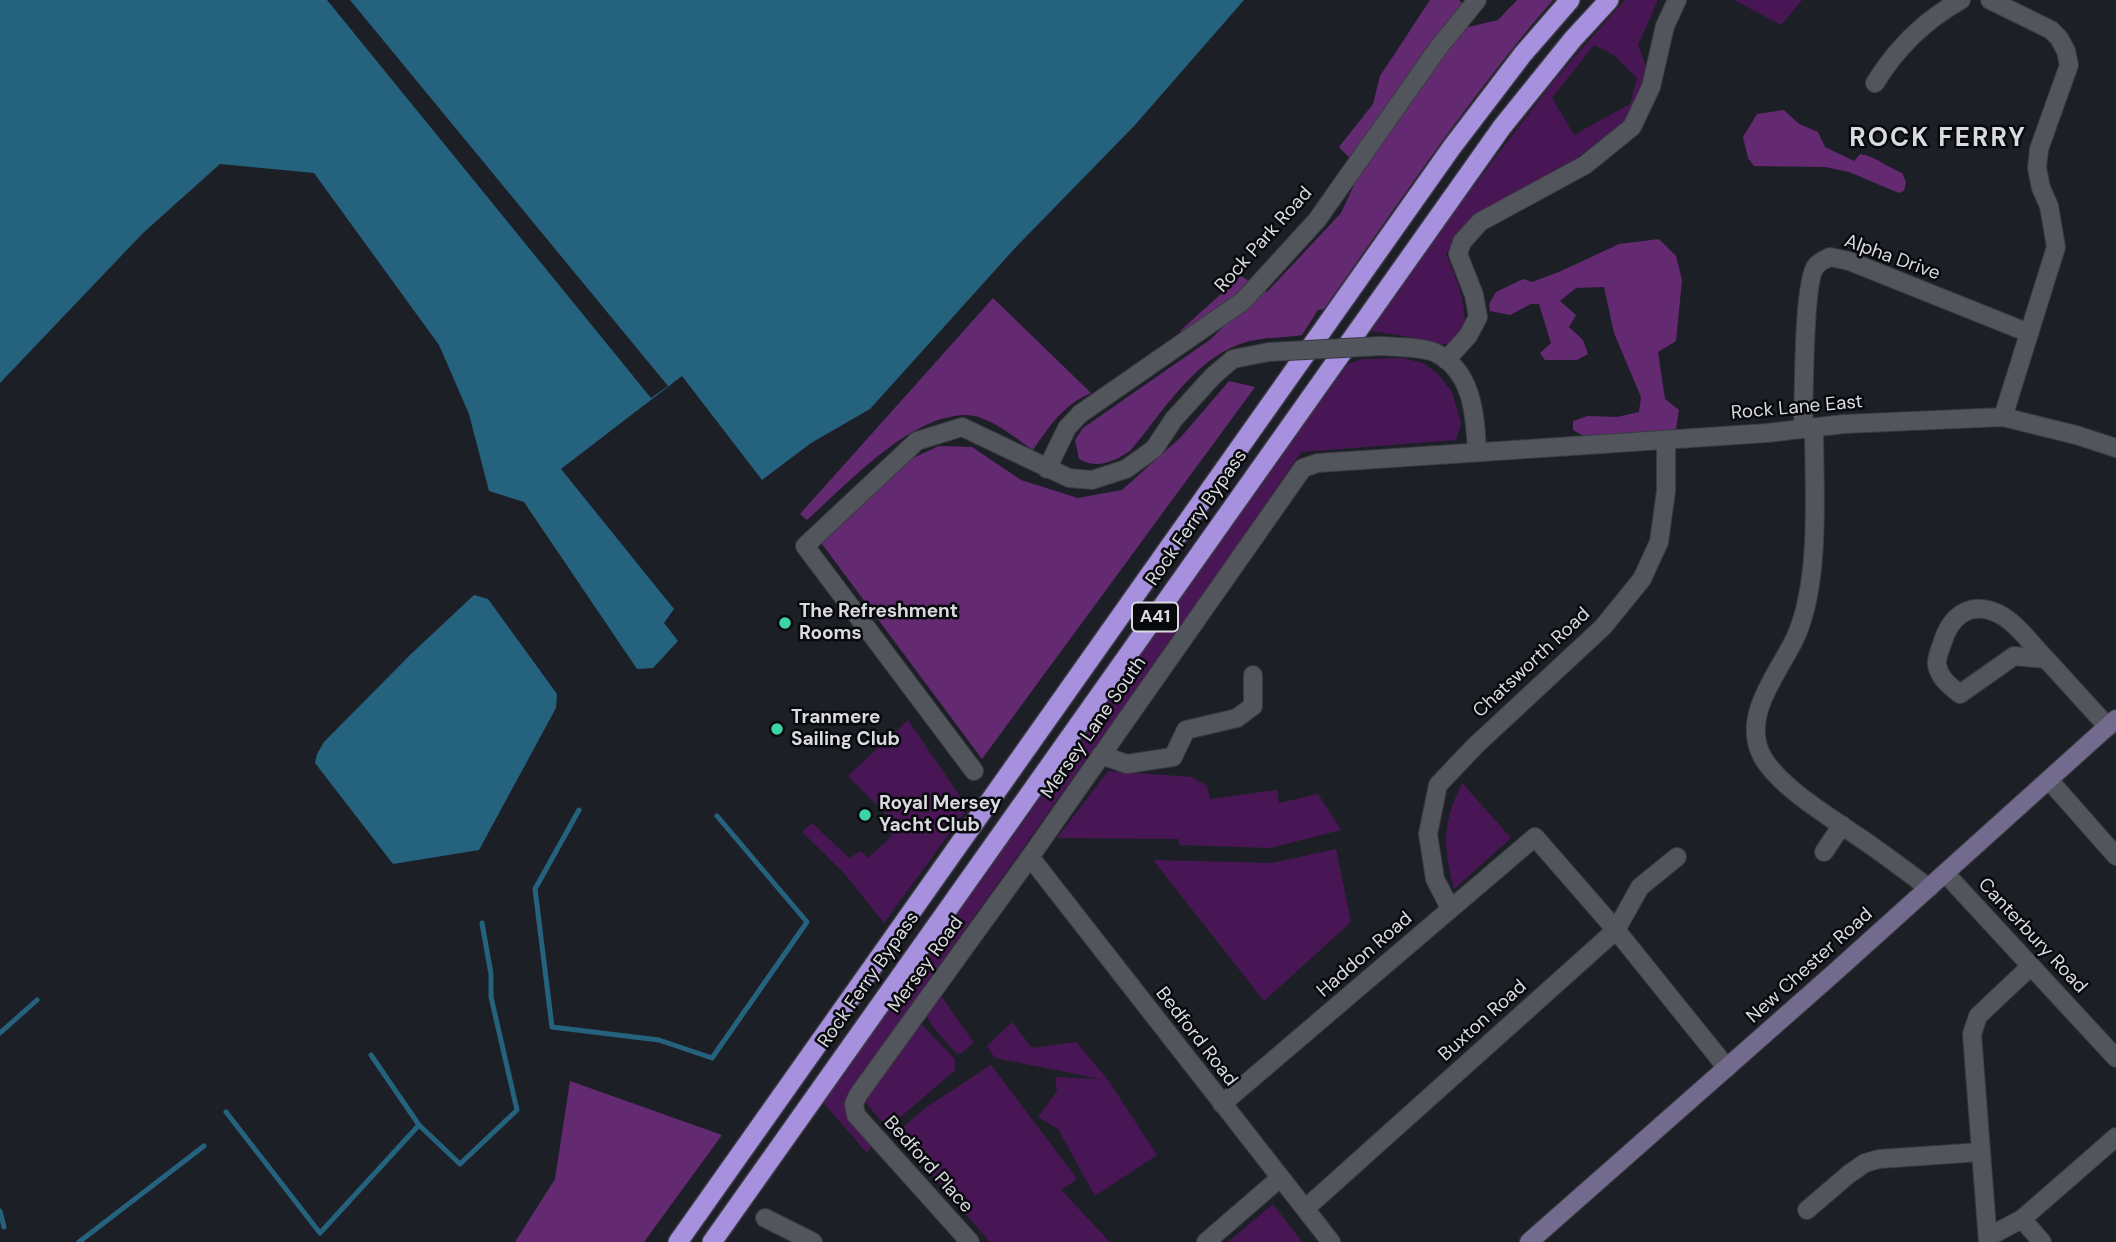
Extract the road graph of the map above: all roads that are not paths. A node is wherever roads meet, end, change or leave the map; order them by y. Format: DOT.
graph roads {
  1 [pos="1477,0"];
  2 [pos="1570,0"];
  3 [pos="1609,0"];
  4 [pos="1677,0"];
  5 [pos="1961,0"];
  6 [pos="1990,0"];
  7 [pos="1875,83"];
  8 [pos="2029,333"];
  9 [pos="1446,360"];
  10 [pos="2004,417"];
  11 [pos="1809,428"];
  12 [pos="1666,440"];
  13 [pos="2116,448"];
  14 [pos="1477,450"];
  15 [pos="1303,468"];
  16 [pos="1047,469"];
  17 [pos="2046,659"];
  18 [pos="1253,675"];
  19 [pos="2112,723"];
  20 [pos="1101,755"];
  21 [pos="974,771"];
  22 [pos="2049,780"];
  23 [pos="1842,825"];
  24 [pos="1040,841"];
  25 [pos="1824,852"];
  26 [pos="2115,854"];
  27 [pos="1030,857"];
  28 [pos="1677,857"];
  29 [pos="1945,873"];
  30 [pos="1929,888"];
  31 [pos="1450,908"];
  32 [pos="1616,930"];
  33 [pos="2031,966"];
  34 [pos="2116,1058"];
  35 [pos="1727,1068"];
  36 [pos="1222,1104"];
  37 [pos="856,1115"];
  38 [pos="2116,1137"];
  39 [pos="1981,1152"];
  40 [pos="1280,1178"];
  41 [pos="1306,1208"];
  42 [pos="1807,1210"];
  43 [pos="765,1218"];
  44 [pos="2022,1219"];
  45 [pos="1988,1240"];
  46 [pos="678,1242"];
  47 [pos="712,1242"];
  48 [pos="813,1242"];
  49 [pos="970,1242"];
  50 [pos="1206,1242"];
  51 [pos="1331,1242"];
  52 [pos="1529,1242"];
  53 [pos="2042,1242"];
  1 -- 16 [label="street, Rock Park Road"];
  2 -- 46 [label="highway, Rock Ferry Bypass / A41"];
  3 -- 47 [label="highway, Rock Ferry Bypass / A41"];
  4 -- 9 [label="street"];
  5 -- 7 [label="street"];
  6 -- 8 [label="street"];
  8 -- 10 [label="street"];
  8 -- 11 [label="street, Alpha Drive"];
  9 -- 14 [label="street"];
  9 -- 16 [label="street, bridge"];
  10 -- 11 [label="street, Rock Lane East"];
  10 -- 13 [label="street, Rock Lane East"];
  11 -- 12 [label="street, Rock Lane East"];
  11 -- 23 [label="street"];
  12 -- 14 [label="street, Rock Lane East"];
  12 -- 31 [label="street, Chatsworth Road"];
  14 -- 15 [label="street, Rock Lane East"];
  15 -- 20 [label="street, Mersey Lane South"];
  16 -- 21 [label="street"];
  17 -- 17 [label="street"];
  17 -- 19 [label="street"];
  18 -- 20 [label="street"];
  19 -- 22 [label="main road, New Chester Road"];
  20 -- 24 [label="street, Mersey Lane South"];
  22 -- 26 [label="street"];
  22 -- 29 [label="main road, New Chester Road"];
  23 -- 25 [label="street"];
  23 -- 30 [label="street"];
  24 -- 27 [label="street, Mersey Road"];
  27 -- 36 [label="street, Bedford Road"];
  27 -- 37 [label="street, Mersey Road"];
  28 -- 32 [label="street, Buxton Road"];
  29 -- 30 [label="main road, New Chester Road"];
  29 -- 33 [label="street, Canterbury Road"];
  30 -- 35 [label="main road, New Chester Road"];
  31 -- 32 [label="street, Haddon Road"];
  31 -- 36 [label="street, Haddon Road"];
  32 -- 35 [label="street"];
  32 -- 41 [label="street, Buxton Road"];
  33 -- 34 [label="street, Canterbury Road"];
  33 -- 39 [label="street"];
  35 -- 52 [label="main road, New Chester Road"];
  36 -- 40 [label="street, Bedford Road"];
  37 -- 49 [label="street, Bedford Place"];
  38 -- 44 [label="street"];
  39 -- 42 [label="street"];
  39 -- 45 [label="street"];
  40 -- 41 [label="street, Bedford Road"];
  40 -- 50 [label="street"];
  41 -- 51 [label="street, Bedford Road"];
  43 -- 48 [label="street"];
  44 -- 45 [label="street"];
  44 -- 53 [label="street"];
}
